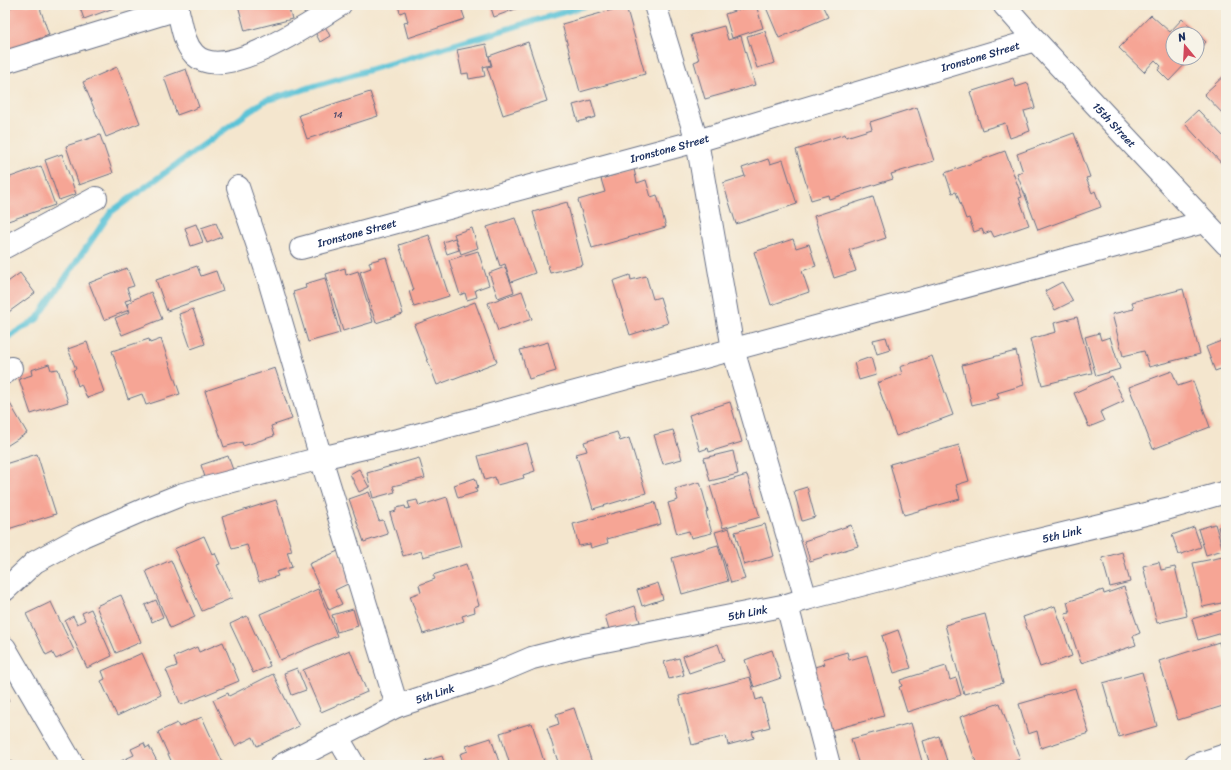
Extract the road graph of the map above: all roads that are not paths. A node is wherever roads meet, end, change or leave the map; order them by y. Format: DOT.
graph roads {
  1 [pos="340,5"];
  2 [pos="655,5"];
  3 [pos="1004,5"];
  4 [pos="177,7"];
  5 [pos="1035,40"];
  6 [pos="5,62"];
  7 [pos="697,140"];
  8 [pos="238,187"];
  9 [pos="96,198"];
  10 [pos="1204,222"];
  11 [pos="1226,244"];
  12 [pos="5,246"];
  13 [pos="301,248"];
  14 [pos="733,349"];
  15 [pos="321,458"];
  16 [pos="1226,492"];
  17 [pos="5,590"];
  18 [pos="797,602"];
  19 [pos="5,648"];
  20 [pos="397,706"];
  21 [pos="337,736"];
  22 [pos="1226,755"];
  23 [pos="1202,764"];
  24 [pos="73,765"];
  25 [pos="282,765"];
  26 [pos="354,765"];
  27 [pos="829,765"];
  1 -- 4 [label="street"];
  2 -- 7 [label="street"];
  3 -- 5 [label="street, 15th Street"];
  4 -- 6 [label="street"];
  5 -- 7 [label="street, Ironstone Street"];
  5 -- 10 [label="street, 15th Street"];
  7 -- 13 [label="street, Ironstone Street"];
  7 -- 14 [label="street"];
  8 -- 15 [label="street"];
  9 -- 12 [label="street"];
  10 -- 11 [label="street, 15th Street"];
  10 -- 14 [label="street"];
  14 -- 15 [label="street"];
  14 -- 18 [label="street"];
  15 -- 17 [label="street"];
  15 -- 20 [label="street"];
  16 -- 18 [label="street, 5th Link"];
  18 -- 20 [label="street, 5th Link"];
  18 -- 27 [label="street"];
  19 -- 24 [label="street"];
  20 -- 21 [label="street, 5th Link"];
  21 -- 25 [label="street, 5th Link"];
  21 -- 26 [label="street"];
  22 -- 23 [label="street"];
}
